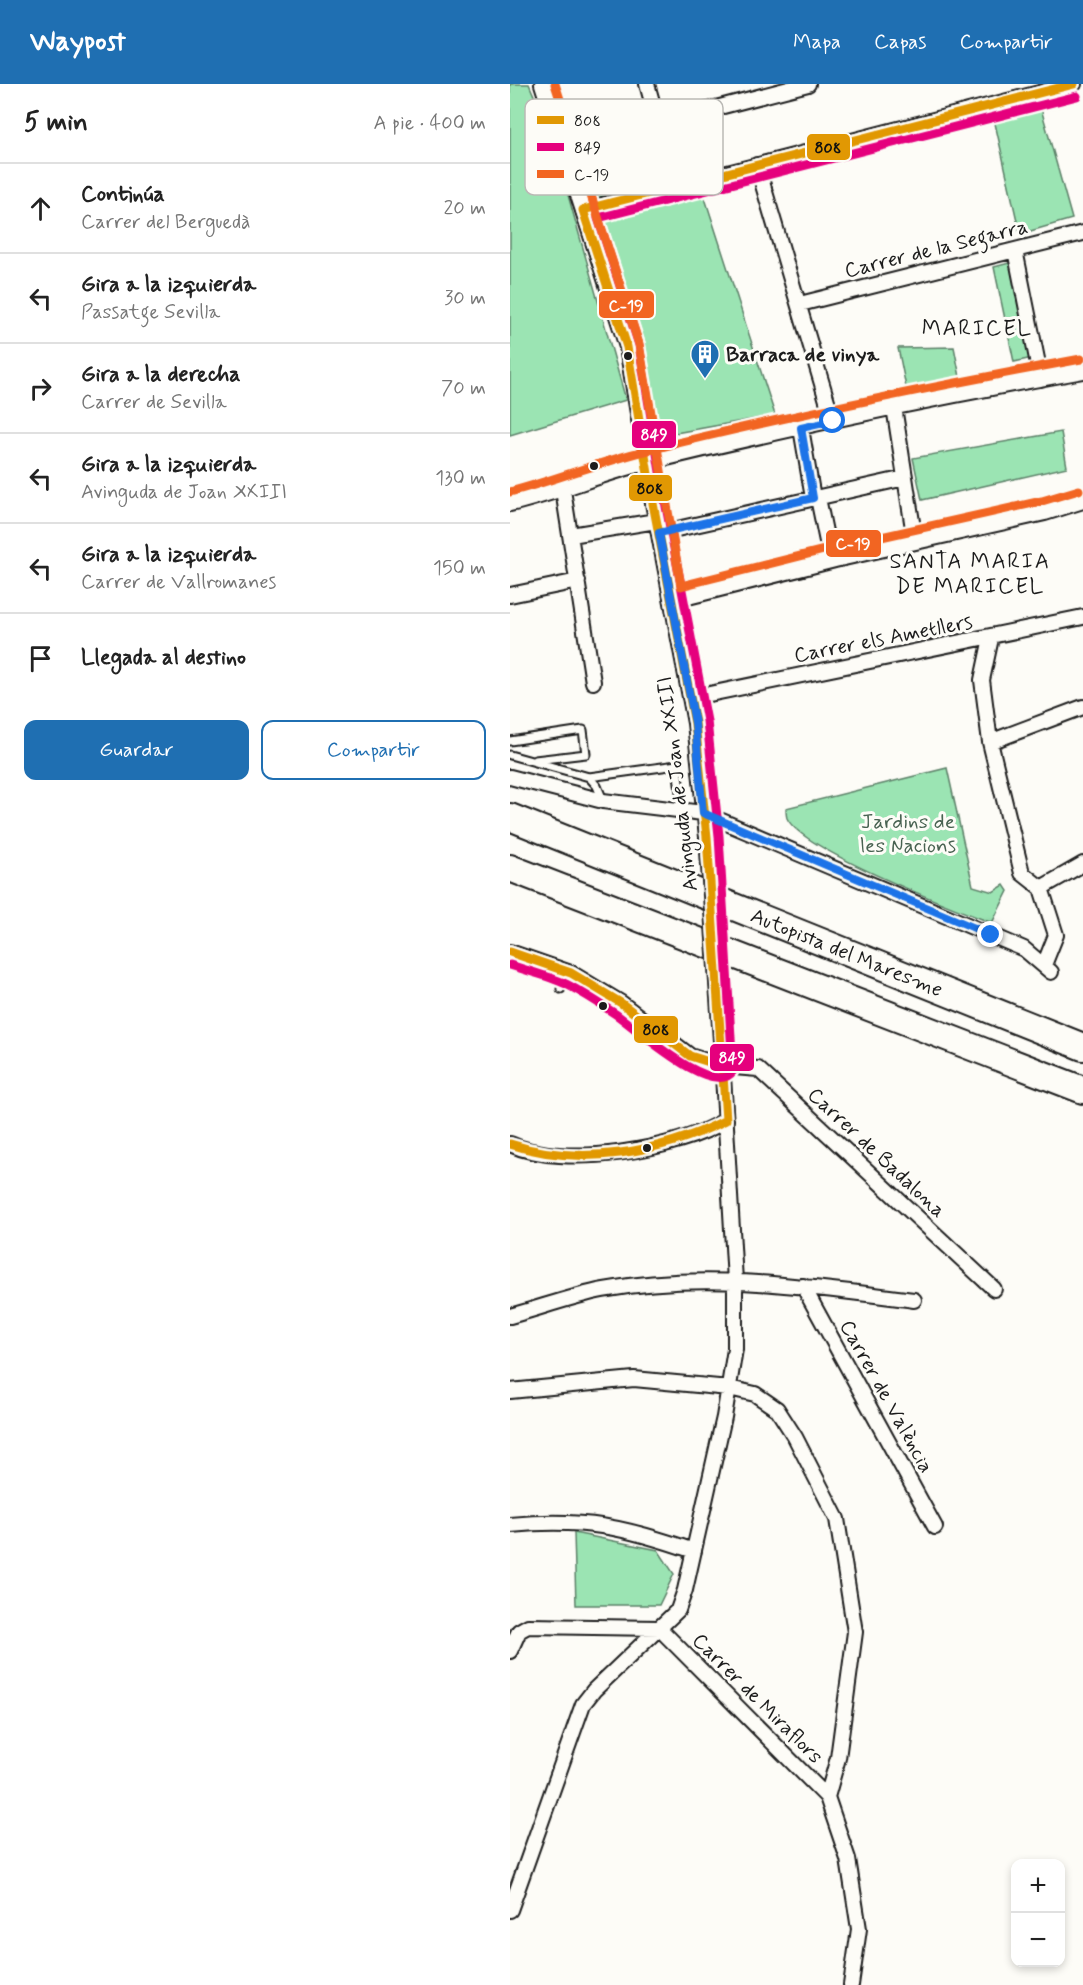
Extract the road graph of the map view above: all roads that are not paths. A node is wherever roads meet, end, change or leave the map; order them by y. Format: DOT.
graph roads {
  1 [pos="542,84"];
  2 [pos="647,84"];
  3 [pos="808,84"];
  4 [pos="1074,84"];
  5 [pos="549,99"];
  6 [pos="651,99"];
  7 [pos="723,106"];
  8 [pos="757,165"];
  9 [pos="723,174"];
  10 [pos="580,195"];
  11 [pos="641,195"];
  12 [pos="583,210"];
  13 [pos="1083,233"];
  14 [pos="1015,250"];
  15 [pos="800,304"];
  16 [pos="1083,371"];
  17 [pos="1041,379"];
  18 [pos="894,407"];
  19 [pos="833,421"];
  20 [pos="801,428"];
  21 [pos="646,462"];
  22 [pos="905,478"];
  23 [pos="563,490"];
  24 [pos="815,498"];
  25 [pos="1083,501"];
  26 [pos="510,504"];
  27 [pos="657,527"];
  28 [pos="571,535"];
  29 [pos="915,541"];
  30 [pos="831,561"];
  31 [pos="578,581"];
  32 [pos="510,595"];
  33 [pos="672,601"];
  34 [pos="1083,617"];
  35 [pos="991,638"];
  36 [pos="593,682"];
  37 [pos="690,698"];
  38 [pos="1083,707"];
  39 [pos="510,741"];
  40 [pos="990,742"];
  41 [pos="510,755"];
  42 [pos="529,760"];
  43 [pos="510,777"];
  44 [pos="589,777"];
  45 [pos="603,801"];
  46 [pos="681,810"];
  47 [pos="703,813"];
  48 [pos="510,817"];
  49 [pos="1083,864"];
  50 [pos="510,868"];
  51 [pos="510,873"];
  52 [pos="1041,888"];
  53 [pos="616,908"];
  54 [pos="510,952"];
  55 [pos="571,974"];
  56 [pos="561,989"];
  57 [pos="1083,1047"];
  58 [pos="722,1066"];
  59 [pos="1083,1090"];
  60 [pos="726,1120"];
  61 [pos="510,1144"];
  62 [pos="735,1281"];
  63 [pos="802,1286"];
  64 [pos="994,1289"];
  65 [pos="914,1300"];
  66 [pos="510,1317"];
  67 [pos="729,1388"];
  68 [pos="510,1391"];
  69 [pos="510,1525"];
  70 [pos="935,1527"];
  71 [pos="694,1551"];
  72 [pos="659,1628"];
  73 [pos="510,1651"];
  74 [pos="827,1797"];
  75 [pos="510,1910"];
  76 [pos="851,1985"];
  1 -- 5 [label="street, Avinguda de Joan XXIII"];
  2 -- 6 [label="street"];
  3 -- 7 [label="street"];
  4 -- 8 [label="street"];
  8 -- 9 [label="street"];
  8 -- 15 [label="street"];
  10 -- 12 [label="street, Avinguda de Joan XXIII"];
  11 -- 12 [label="street"];
  12 -- 21 [label="street, Avinguda de Joan XXIII"];
  13 -- 14 [label="street, Carrer de la Segarra"];
  14 -- 15 [label="street, Carrer de la Segarra"];
  14 -- 17 [label="street"];
  15 -- 19 [label="street"];
  16 -- 17 [label="street"];
  17 -- 18 [label="street"];
  18 -- 19 [label="street"];
  18 -- 22 [label="street"];
  19 -- 20 [label="street"];
  20 -- 21 [label="street"];
  20 -- 24 [label="street"];
  21 -- 23 [label="street"];
  21 -- 27 [label="street, Avinguda de Joan XXIII"];
  22 -- 24 [label="street"];
  22 -- 29 [label="street"];
  23 -- 26 [label="street"];
  23 -- 28 [label="street"];
  24 -- 27 [label="street"];
  24 -- 30 [label="street"];
  25 -- 29 [label="street"];
  27 -- 28 [label="street"];
  27 -- 33 [label="street, Avinguda de Joan XXIII"];
  28 -- 31 [label="street"];
  29 -- 30 [label="street"];
  30 -- 33 [label="street"];
  31 -- 32 [label="street"];
  31 -- 36 [label="street"];
  33 -- 37 [label="street, Avinguda de Joan XXIII"];
  34 -- 35 [label="street, Carrer els Ametllers"];
  35 -- 37 [label="street, Carrer els Ametllers"];
  35 -- 40 [label="street"];
  37 -- 47 [label="street, Avinguda de Joan XXIII"];
  38 -- 40 [label="street"];
  39 -- 42 [label="lane"];
  40 -- 52 [label="street"];
  41 -- 42 [label="lane"];
  42 -- 44 [label="lane"];
  43 -- 45 [label="street"];
  44 -- 45 [label="lane"];
  44 -- 46 [label="lane"];
  45 -- 46 [label="street"];
  46 -- 47 [label="street"];
  47 -- 52 [label="street"];
  47 -- 58 [label="street, Avinguda de Joan XXIII, bridge"];
  48 -- 57 [label="highway, Autopista del Maresme"];
  49 -- 52 [label="street"];
  50 -- 53 [label="highway, Autopista del Maresme"];
  51 -- 53 [label="highway"];
  53 -- 59 [label="highway, Autopista del Maresme"];
  54 -- 55 [label="street, Carrer de Badalona"];
  55 -- 56 [label="lane"];
  55 -- 58 [label="street, Carrer de Badalona"];
  58 -- 60 [label="street, Avinguda de Joan XXIII"];
  58 -- 64 [label="street, Carrer de Badalona"];
  60 -- 61 [label="street"];
  60 -- 62 [label="street, Avinguda de Joan XXIII"];
  62 -- 63 [label="street"];
  62 -- 66 [label="street"];
  62 -- 67 [label="street, Avinguda de Joan XXIII"];
  63 -- 65 [label="street"];
  63 -- 70 [label="street, Carrer de València"];
  67 -- 68 [label="street"];
  67 -- 71 [label="street, Avinguda de Joan XXIII"];
  67 -- 74 [label="street"];
  69 -- 71 [label="street"];
  71 -- 72 [label="street, Avinguda de Joan XXIII"];
  72 -- 73 [label="street"];
  72 -- 74 [label="street, Carrer de Miraflors"];
  72 -- 75 [label="street, Avinguda de Joan XXIII"];
  74 -- 76 [label="street"];
}
